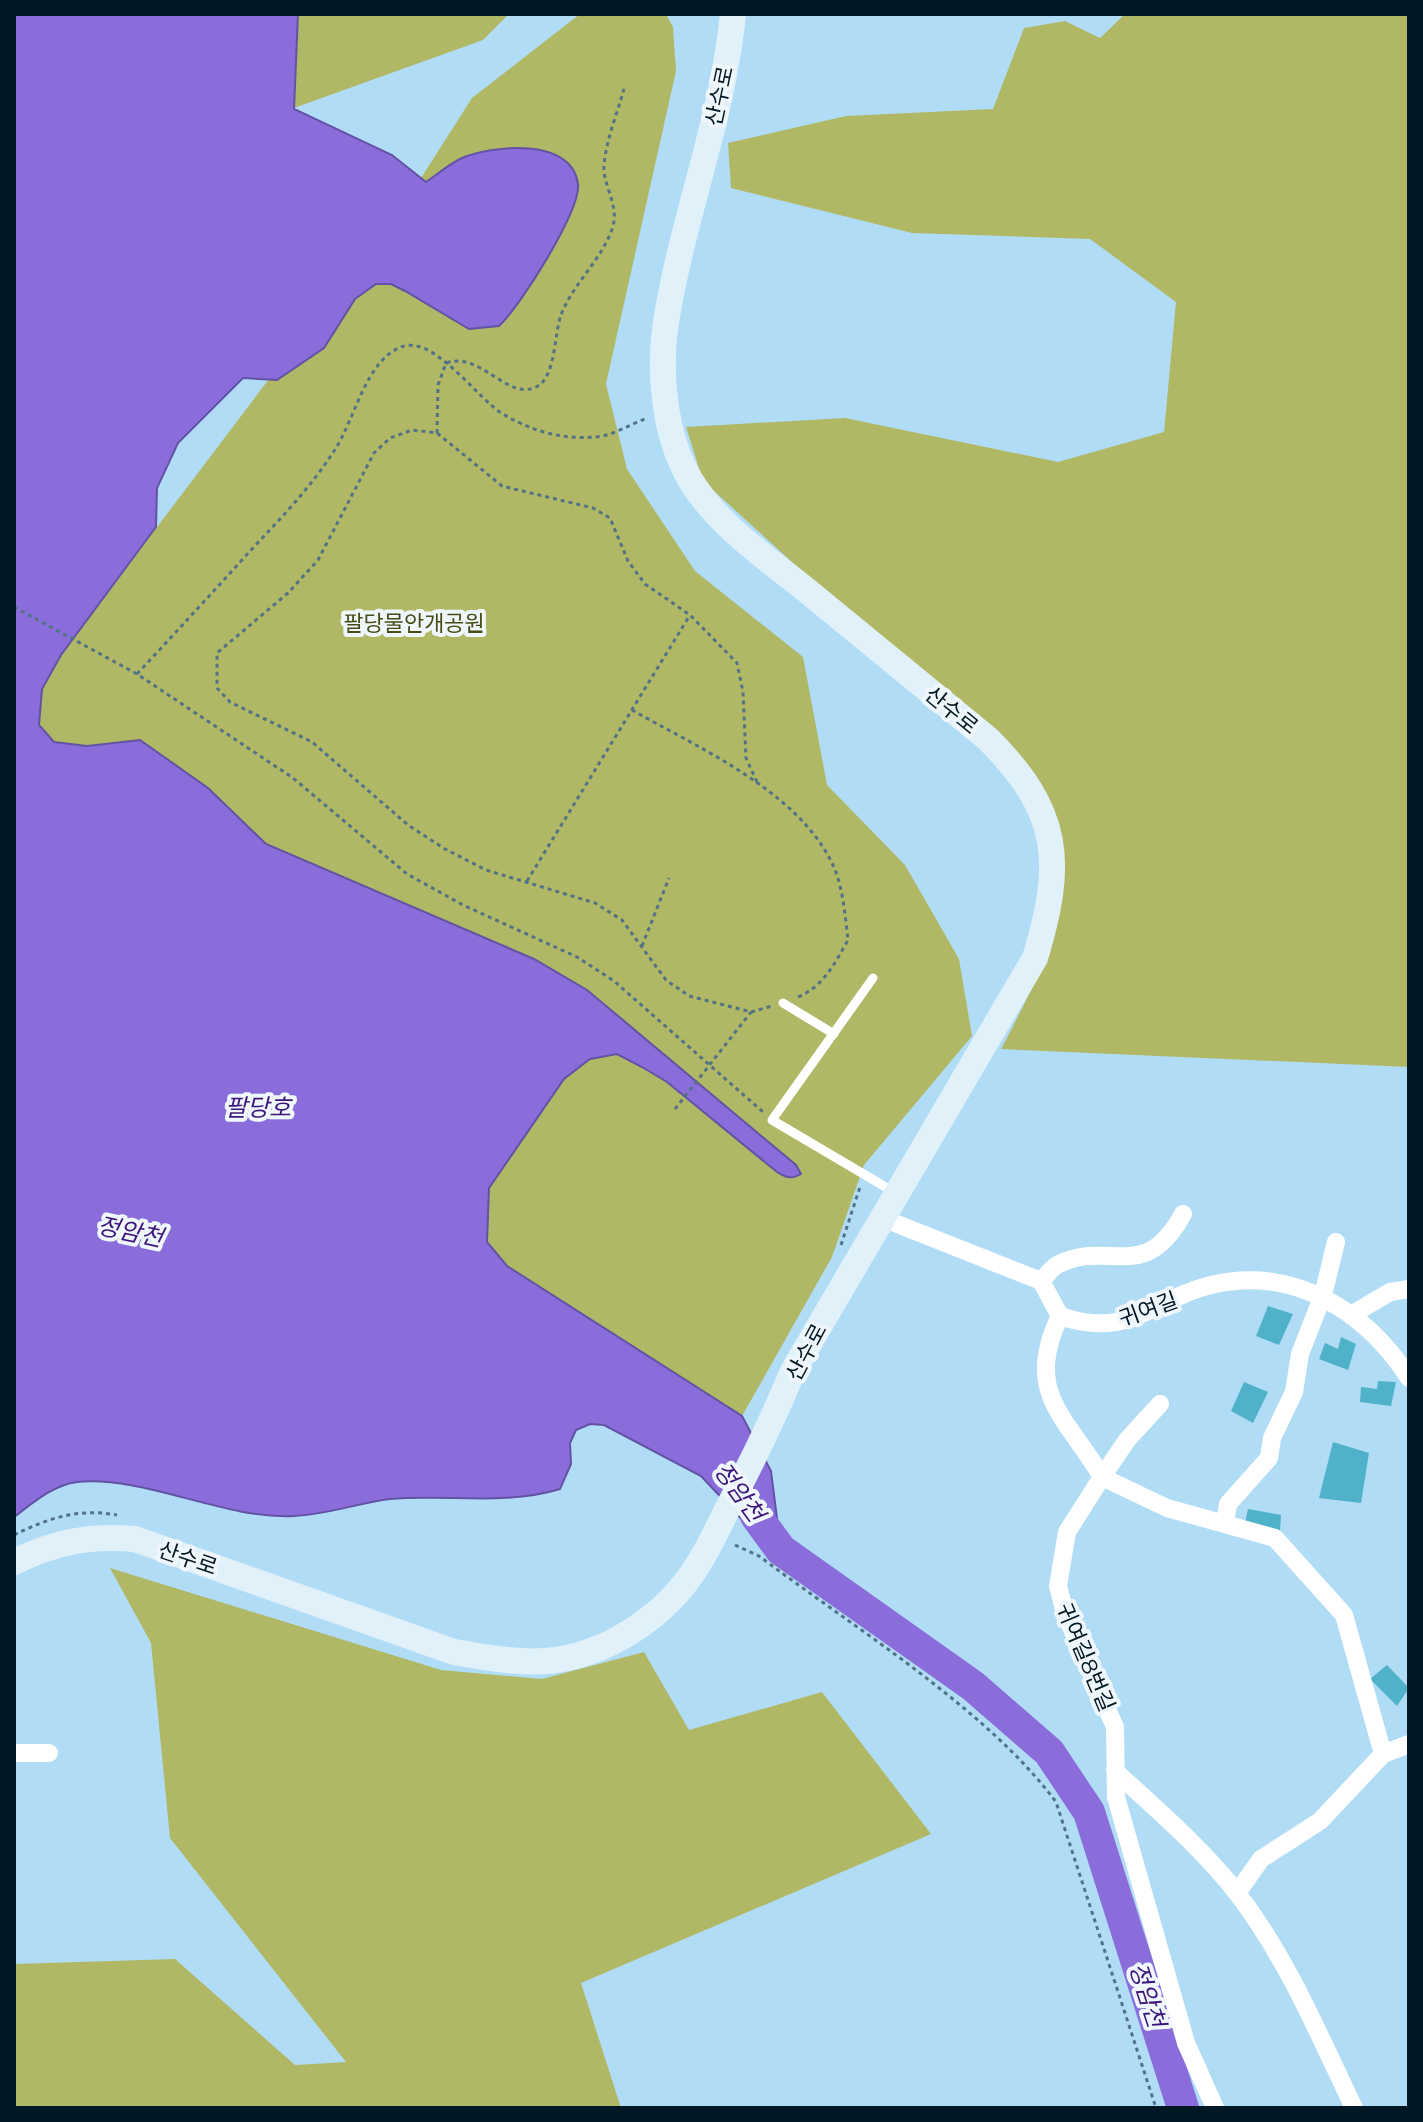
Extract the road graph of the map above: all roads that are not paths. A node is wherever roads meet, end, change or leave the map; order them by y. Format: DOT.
graph roads {
  1 [pos="733,14"];
  2 [pos="873,978"];
  3 [pos="783,1003"];
  4 [pos="834,1034"];
  5 [pos="897,1193"];
  6 [pos="1183,1214"];
  7 [pos="882,1218"];
  8 [pos="1336,1242"];
  9 [pos="1041,1281"];
  10 [pos="1409,1289"];
  11 [pos="1323,1295"];
  12 [pos="1351,1315"];
  13 [pos="1060,1316"];
  14 [pos="1409,1378"];
  15 [pos="1160,1404"];
  16 [pos="1102,1477"];
  17 [pos="1225,1523"];
  18 [pos="14,1562"];
  19 [pos="1409,1744"];
  20 [pos="14,1753"];
  21 [pos="49,1753"];
  22 [pos="1383,1754"];
  23 [pos="1115,1771"];
  24 [pos="1237,1893"];
  25 [pos="1215,2108"];
  26 [pos="1354,2108"];
  1 -- 5 [label="main road, 산수로"];
  2 -- 4 [label="lane"];
  3 -- 4 [label="lane"];
  4 -- 5 [label="lane"];
  5 -- 7 [label="main road, 산수로"];
  6 -- 9 [label="street"];
  7 -- 9 [label="street"];
  7 -- 18 [label="main road, 산수로"];
  8 -- 11 [label="street"];
  9 -- 13 [label="street"];
  10 -- 12 [label="street"];
  11 -- 12 [label="street, 귀여길"];
  11 -- 13 [label="street, 귀여길"];
  11 -- 17 [label="street"];
  12 -- 14 [label="street, 귀여길"];
  13 -- 16 [label="street"];
  15 -- 16 [label="street, 귀여길8번길"];
  16 -- 17 [label="street"];
  16 -- 23 [label="street, 귀여길8번길"];
  17 -- 22 [label="street"];
  19 -- 22 [label="street"];
  20 -- 21 [label="street"];
  22 -- 24 [label="street"];
  23 -- 24 [label="street"];
  23 -- 25 [label="street, 귀여길8번길"];
  24 -- 26 [label="street"];
}
